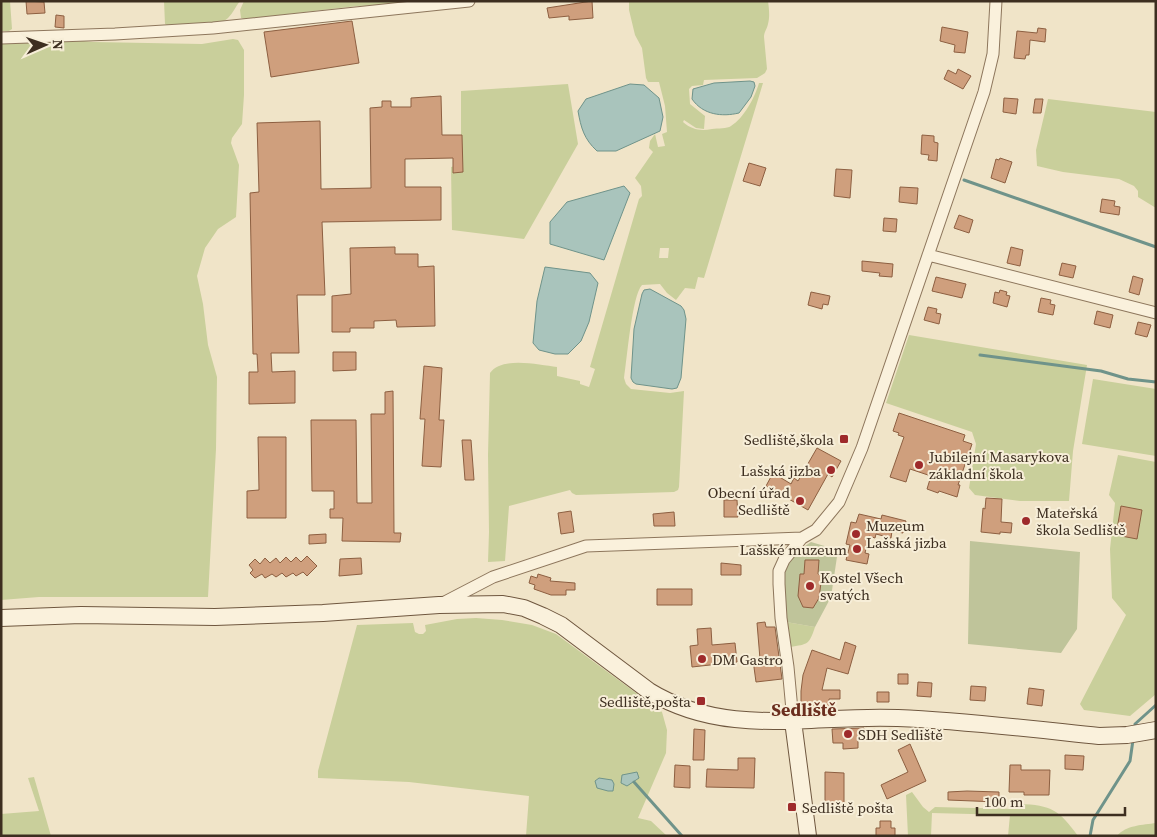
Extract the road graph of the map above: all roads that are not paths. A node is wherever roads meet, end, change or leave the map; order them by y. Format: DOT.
graph roads {
  1 [pos="469,1"];
  2 [pos="996,1"];
  3 [pos="1,38"];
  4 [pos="928,255"];
  5 [pos="1156,313"];
  6 [pos="802,538"];
  7 [pos="439,605"];
  8 [pos="1,618"];
  9 [pos="793,721"];
  10 [pos="1156,730"];
  11 [pos="808,836"];
  1 -- 3 [label="street"];
  2 -- 4 [label="street"];
  4 -- 5 [label="street"];
  4 -- 6 [label="street"];
  6 -- 7 [label="street"];
  6 -- 9 [label="street"];
  7 -- 8 [label="main road"];
  7 -- 9 [label="main road"];
  9 -- 10 [label="main road"];
  9 -- 11 [label="main road"];
}
